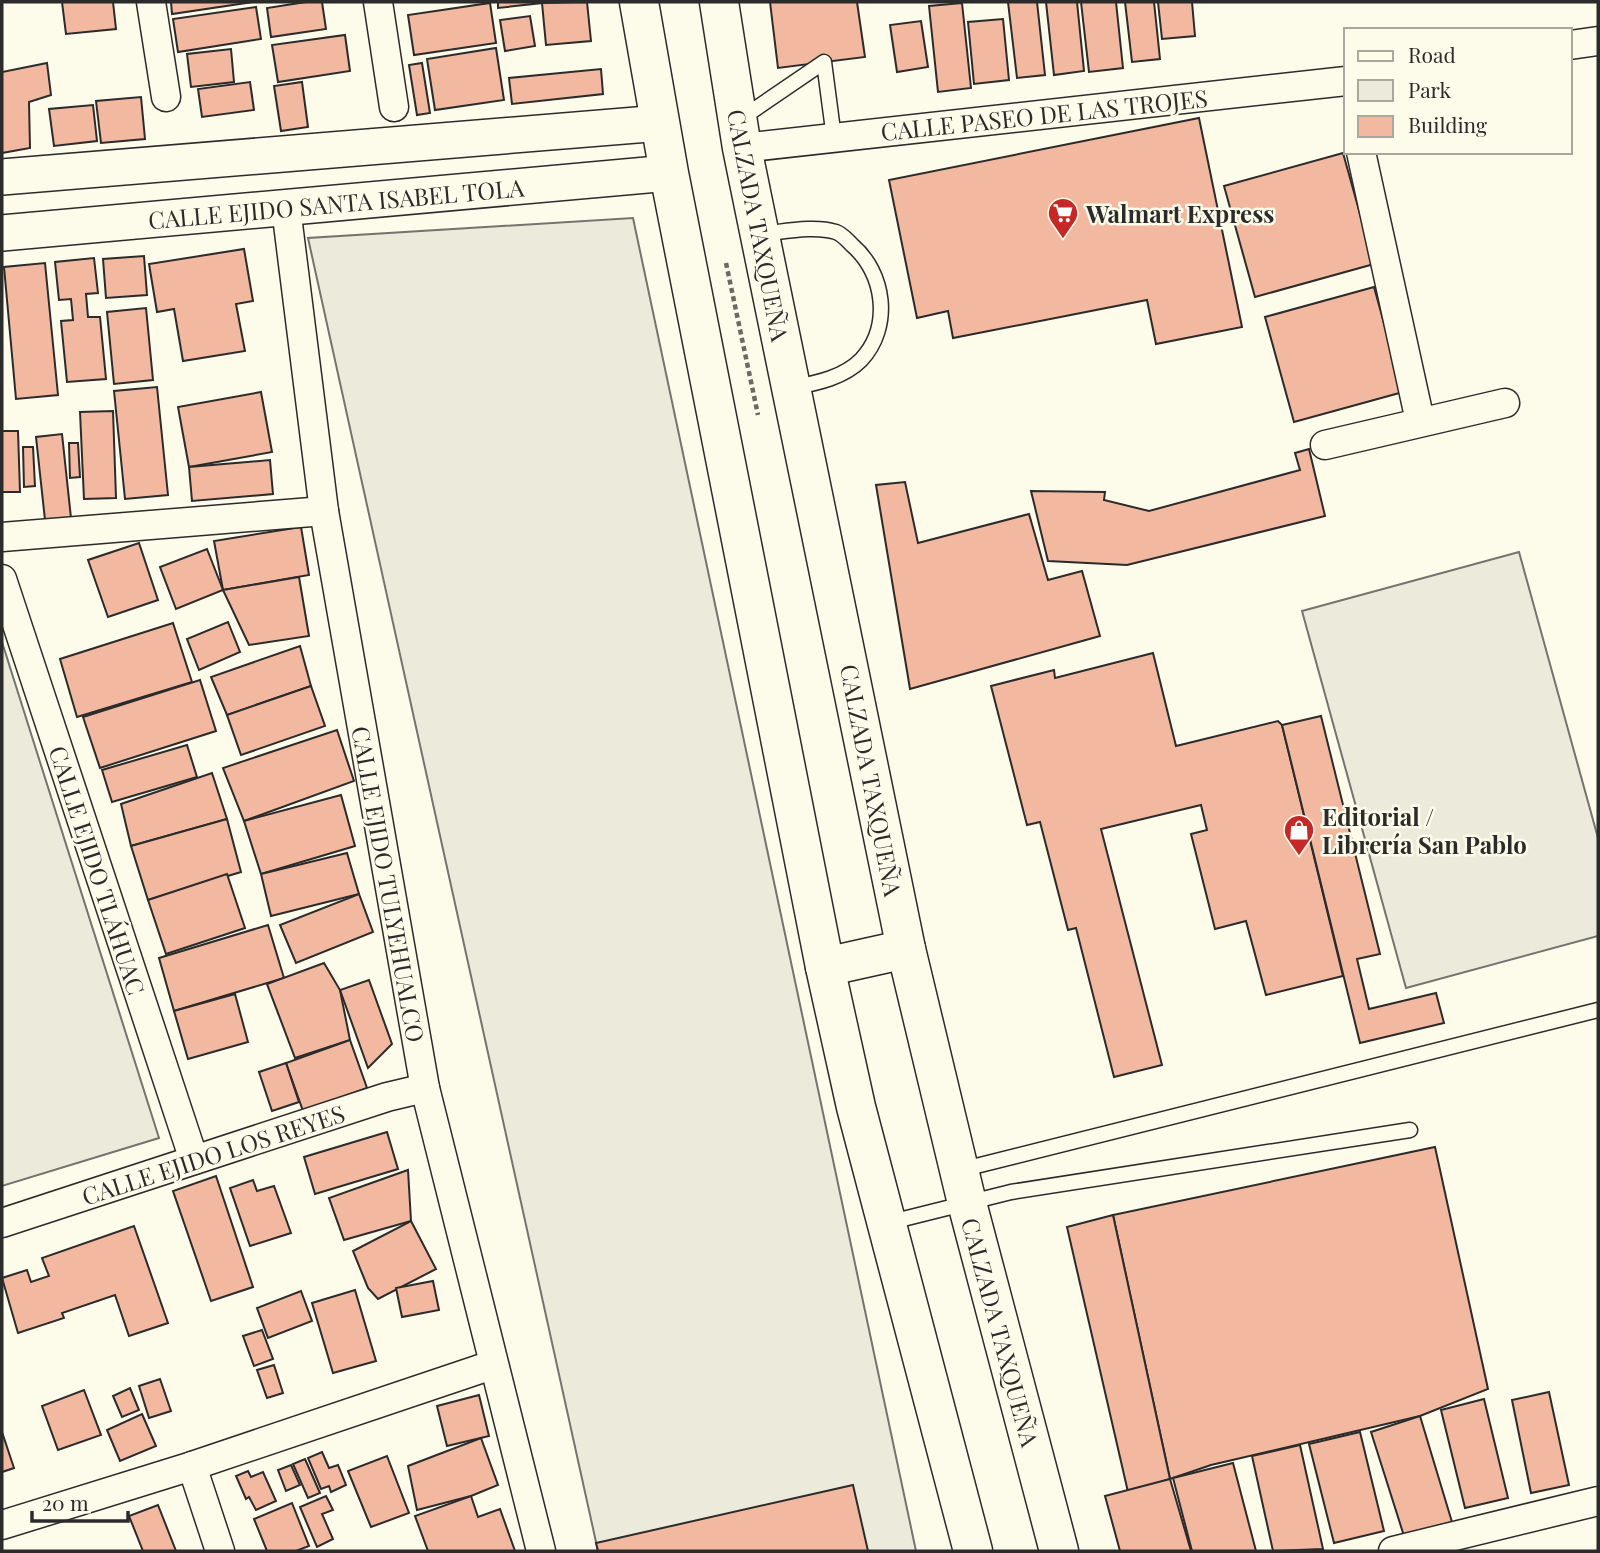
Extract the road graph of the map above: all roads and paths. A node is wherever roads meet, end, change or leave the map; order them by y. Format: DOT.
graph roads {
  1 [pos="151,2"];
  2 [pos="378,2"];
  3 [pos="639,2"];
  4 [pos="719,2"];
  5 [pos="1598,41"];
  6 [pos="1572,45"];
  7 [pos="1344,83"];
  8 [pos="166,97"];
  9 [pos="394,107"];
  10 [pos="661,123"];
  11 [pos="740,134"];
  12 [pos="834,138"];
  13 [pos="1361,154"];
  14 [pos="669,173"];
  15 [pos="2,177"];
  16 [pos="286,208"];
  17 [pos="2,233"];
  18 [pos="761,234"];
  19 [pos="791,389"];
  20 [pos="1505,403"];
  21 [pos="1420,421"];
  22 [pos="1325,445"];
  23 [pos="324,511"];
  24 [pos="2,537"];
  25 [pos="2,579"];
  26 [pos="906,948"];
  27 [pos="825,967"];
  28 [pos="1598,1010"];
  29 [pos="425,1088"];
  30 [pos="1410,1130"];
  31 [pos="194,1160"];
  32 [pos="963,1186"];
  33 [pos="2,1223"];
  34 [pos="886,1223"];
  35 [pos="492,1365"];
  36 [pos="192,1466"];
  37 [pos="1598,1501"];
  38 [pos="2,1525"];
  39 [pos="220,1551"];
  40 [pos="541,1551"];
  41 [pos="973,1551"];
  42 [pos="1059,1551"];
  43 [pos="1393,1551"];
  1 -- 8 [label="street"];
  2 -- 9 [label="street"];
  3 -- 10 [label="main road"];
  4 -- 11 [label="main road, CALZADA TAXQUEÑA"];
  5 -- 6 [label="street"];
  7 -- 12 [label="street, CALLE PASEO DE LAS TROJES"];
  10 -- 14 [label="main road"];
  10 -- 15 [label="street"];
  11 -- 12 [label="street, CALLE PASEO DE LAS TROJES"];
  11 -- 12 [label="lane"];
  11 -- 18 [label="main road, CALZADA TAXQUEÑA"];
  13 -- 21 [label="street"];
  14 -- 16 [label="street, CALLE EJIDO SANTA ISABEL TOLA"];
  14 -- 27 [label="main road"];
  16 -- 17 [label="street, CALLE EJIDO SANTA ISABEL TOLA"];
  16 -- 23 [label="street, CALLE EJIDO TULYEHUALCO"];
  18 -- 19 [label="main road, CALZADA TAXQUEÑA"];
  18 -- 19 [label="lane"];
  19 -- 26 [label="main road, CALZADA TAXQUEÑA"];
  20 -- 21 [label="street"];
  21 -- 22 [label="street"];
  23 -- 24 [label="street"];
  23 -- 29 [label="street, CALLE EJIDO TULYEHUALCO"];
  25 -- 31 [label="street, CALLE EJIDO TLÁHUAC"];
  26 -- 27 [label="main road"];
  26 -- 32 [label="main road, CALZADA TAXQUEÑA"];
  27 -- 34 [label="main road"];
  28 -- 32 [label="lane"];
  29 -- 31 [label="street, CALLE EJIDO LOS REYES"];
  29 -- 35 [label="street, CALLE EJIDO TULYEHUALCO"];
  30 -- 32 [label="lane"];
  31 -- 33 [label="street, CALLE EJIDO LOS REYES"];
  32 -- 34 [label="lane"];
  32 -- 42 [label="main road, CALZADA TAXQUEÑA"];
  34 -- 41 [label="main road"];
  35 -- 36 [label="street"];
  35 -- 40 [label="street, CALLE EJIDO TULYEHUALCO"];
  36 -- 38 [label="street"];
  36 -- 39 [label="street"];
  37 -- 43 [label="street"];
}
